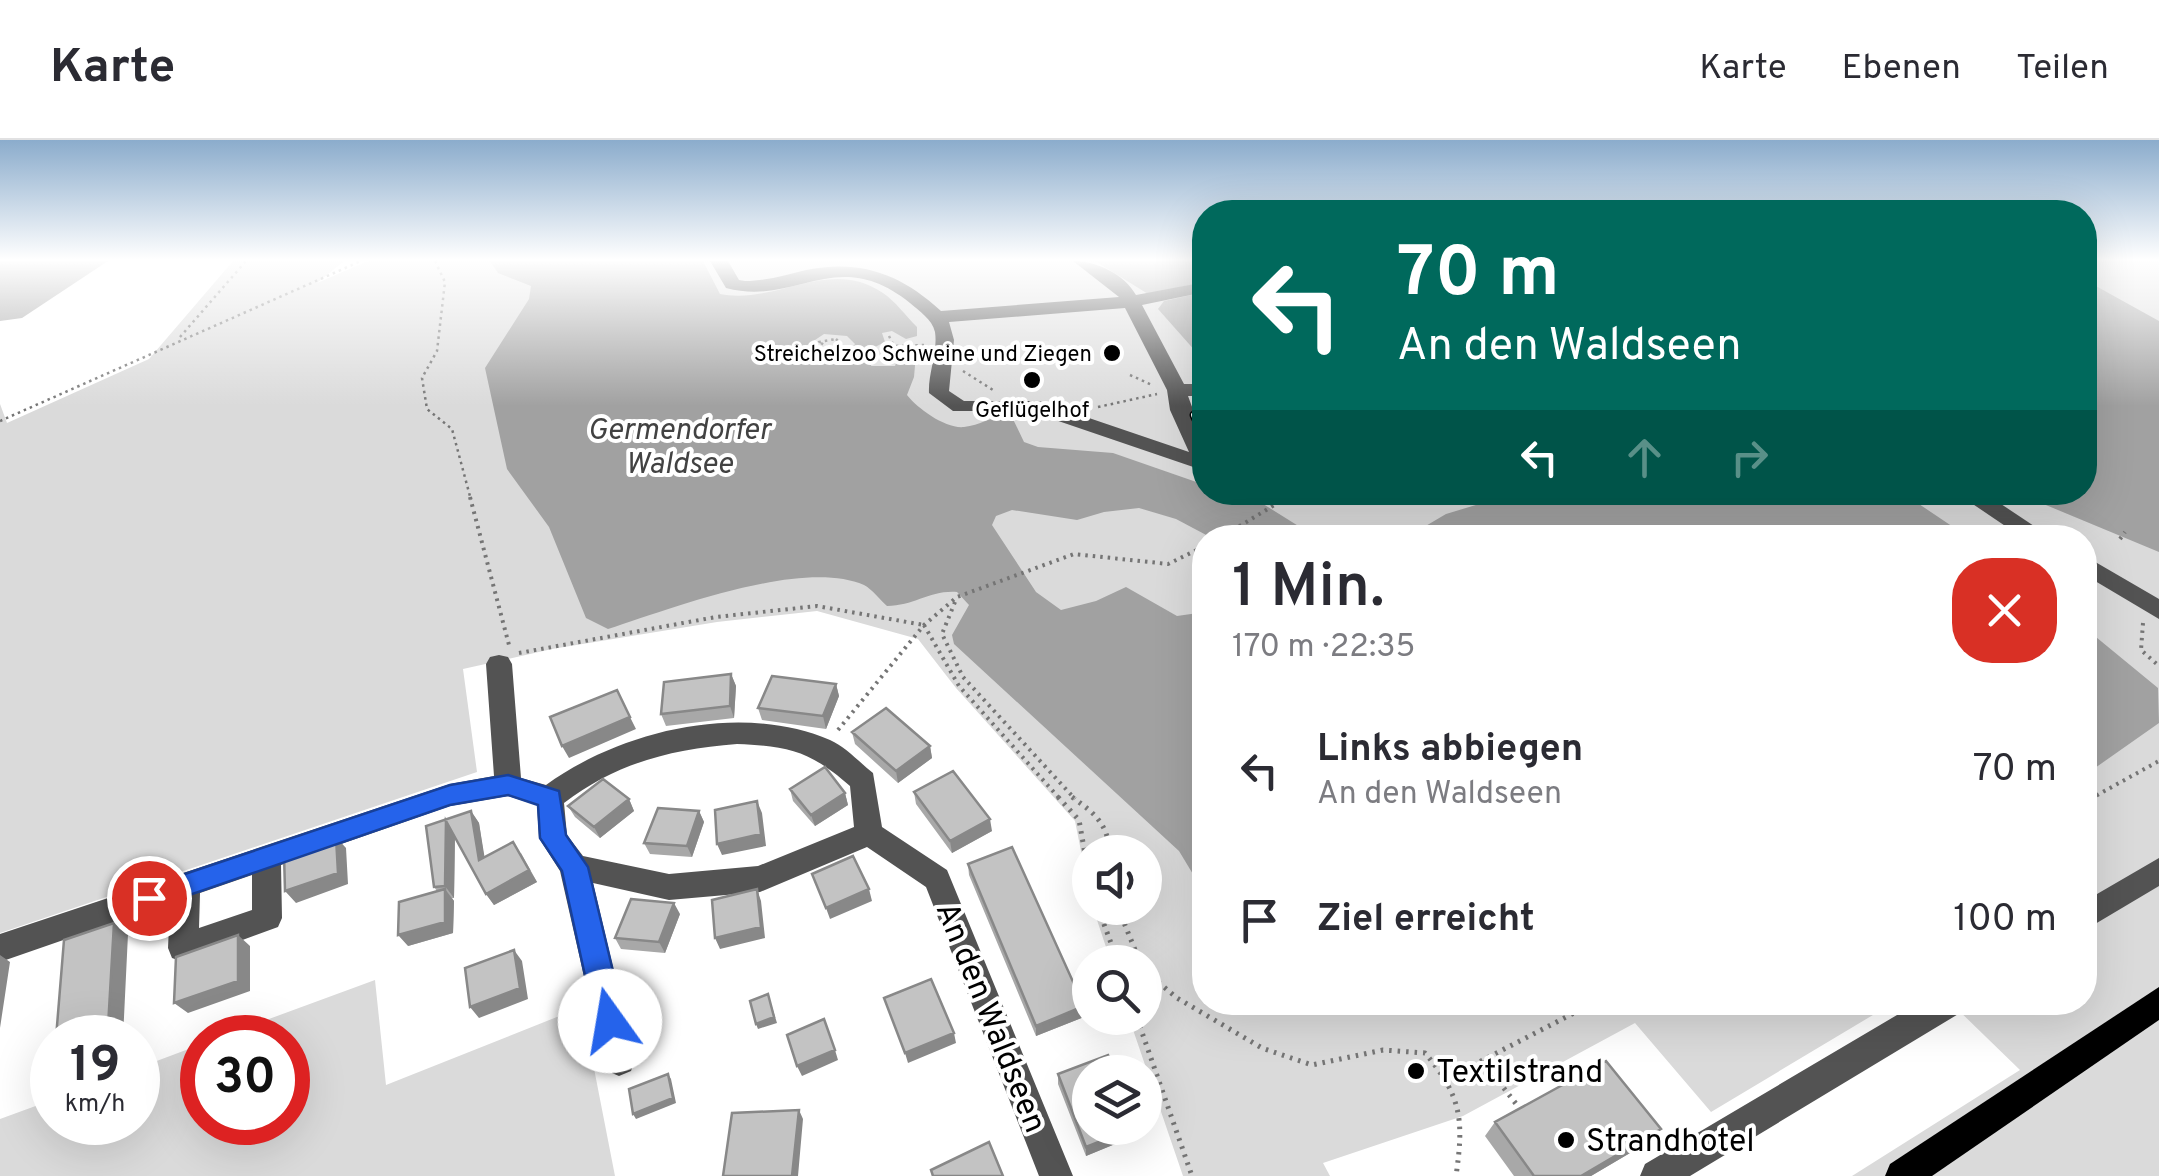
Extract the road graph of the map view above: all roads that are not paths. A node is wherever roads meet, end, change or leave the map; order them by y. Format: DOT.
graph roads {
  1 [pos="929,309"];
  2 [pos="1029,309"];
  3 [pos="1135,309"];
  4 [pos="936,316"];
  5 [pos="1176,390"];
  6 [pos="1192,390"];
  7 [pos="1192,436"];
  8 [pos="1192,460"];
  9 [pos="1987,505"];
  10 [pos="2020,525"];
  11 [pos="2097,571"];
  12 [pos="2156,608"];
  13 [pos="505,659"];
  14 [pos="508,785"];
  15 [pos="550,798"];
  16 [pos="869,833"];
  17 [pos="266,858"];
  18 [pos="574,867"];
  19 [pos="2159,871"];
  20 [pos="186,885"];
  21 [pos="2097,910"];
  22 [pos="0,948"];
  23 [pos="2159,1002"];
  24 [pos="1927,1015"];
  25 [pos="619,1060"];
  26 [pos="1056,1176"];
  27 [pos="1658,1176"];
  28 [pos="1902,1176"];
  1 -- 4 [label="street"];
  2 -- 4 [label="street"];
  3 -- 5 [label="street"];
  4 -- 8 [label="street"];
  5 -- 6 [label="street"];
  5 -- 7 [label="street"];
  9 -- 10 [label="street"];
  11 -- 12 [label="street"];
  13 -- 14 [label="street"];
  14 -- 15 [label="street"];
  14 -- 17 [label="street"];
  15 -- 16 [label="street"];
  15 -- 18 [label="street"];
  16 -- 18 [label="street"];
  16 -- 26 [label="street, An den Waldseen"];
  17 -- 20 [label="street"];
  17 -- 20 [label="street"];
  18 -- 25 [label="street"];
  19 -- 21 [label="street"];
  20 -- 22 [label="street"];
  23 -- 28 [label="main road"];
  24 -- 27 [label="street"];
}
